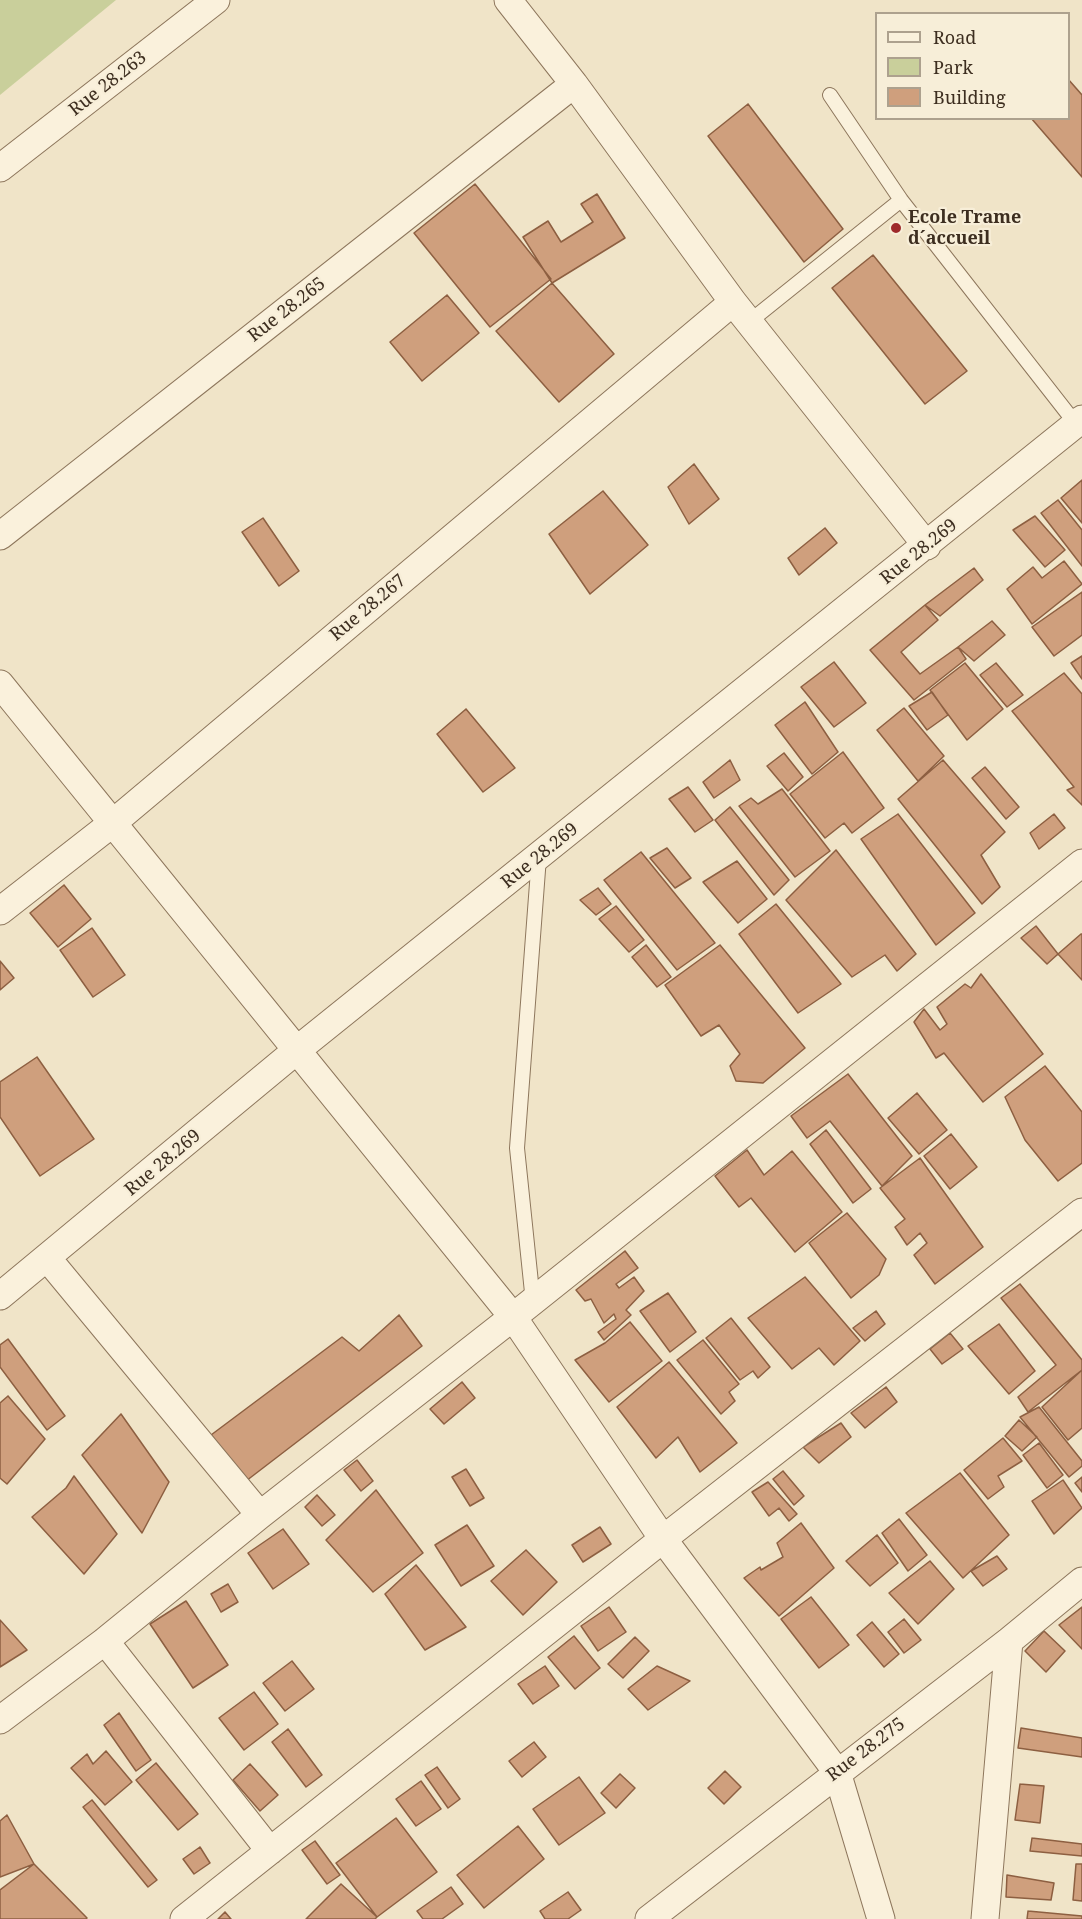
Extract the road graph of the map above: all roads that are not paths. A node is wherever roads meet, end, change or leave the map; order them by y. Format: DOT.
graph roads {
  1 [pos="216,0"];
  2 [pos="508,0"];
  3 [pos="574,84"];
  4 [pos="830,95"];
  5 [pos="0,168"];
  6 [pos="901,200"];
  7 [pos="741,312"];
  8 [pos="1079,422"];
  9 [pos="0,536"];
  10 [pos="927,546"];
  11 [pos="0,684"];
  12 [pos="114,822"];
  13 [pos="539,857"];
  14 [pos="1082,863"];
  15 [pos="0,911"];
  16 [pos="297,1050"];
  17 [pos="1082,1212"];
  18 [pos="48,1259"];
  19 [pos="0,1296"];
  20 [pos="523,1310"];
  21 [pos="260,1515"];
  22 [pos="663,1539"];
  23 [pos="1082,1581"];
  24 [pos="105,1641"];
  25 [pos="1009,1641"];
  26 [pos="0,1720"];
  27 [pos="837,1772"];
  28 [pos="270,1851"];
  29 [pos="184,1919"];
  30 [pos="649,1919"];
  31 [pos="881,1919"];
  32 [pos="985,1919"];
  1 -- 5 [label="street, Rue 28.263"];
  2 -- 3 [label="street"];
  3 -- 7 [label="street"];
  3 -- 9 [label="street, Rue 28.265"];
  4 -- 6 [label="lane"];
  6 -- 7 [label="lane"];
  6 -- 8 [label="lane"];
  7 -- 10 [label="street"];
  7 -- 12 [label="street, Rue 28.267"];
  8 -- 10 [label="street, Rue 28.269"];
  10 -- 13 [label="street, Rue 28.269"];
  11 -- 12 [label="street"];
  12 -- 15 [label="street, Rue 28.267"];
  12 -- 16 [label="street"];
  13 -- 16 [label="street, Rue 28.269"];
  13 -- 20 [label="lane"];
  14 -- 20 [label="street"];
  16 -- 18 [label="street, Rue 28.269"];
  16 -- 20 [label="street"];
  17 -- 22 [label="street"];
  18 -- 19 [label="street, Rue 28.269"];
  18 -- 21 [label="street"];
  20 -- 21 [label="street"];
  20 -- 22 [label="street"];
  21 -- 24 [label="street"];
  22 -- 27 [label="street"];
  22 -- 28 [label="street"];
  23 -- 25 [label="street, Rue 28.275"];
  24 -- 26 [label="street"];
  24 -- 28 [label="street"];
  25 -- 27 [label="street, Rue 28.275"];
  25 -- 32 [label="street"];
  27 -- 30 [label="street, Rue 28.275"];
  27 -- 31 [label="street"];
  28 -- 29 [label="street"];
}
